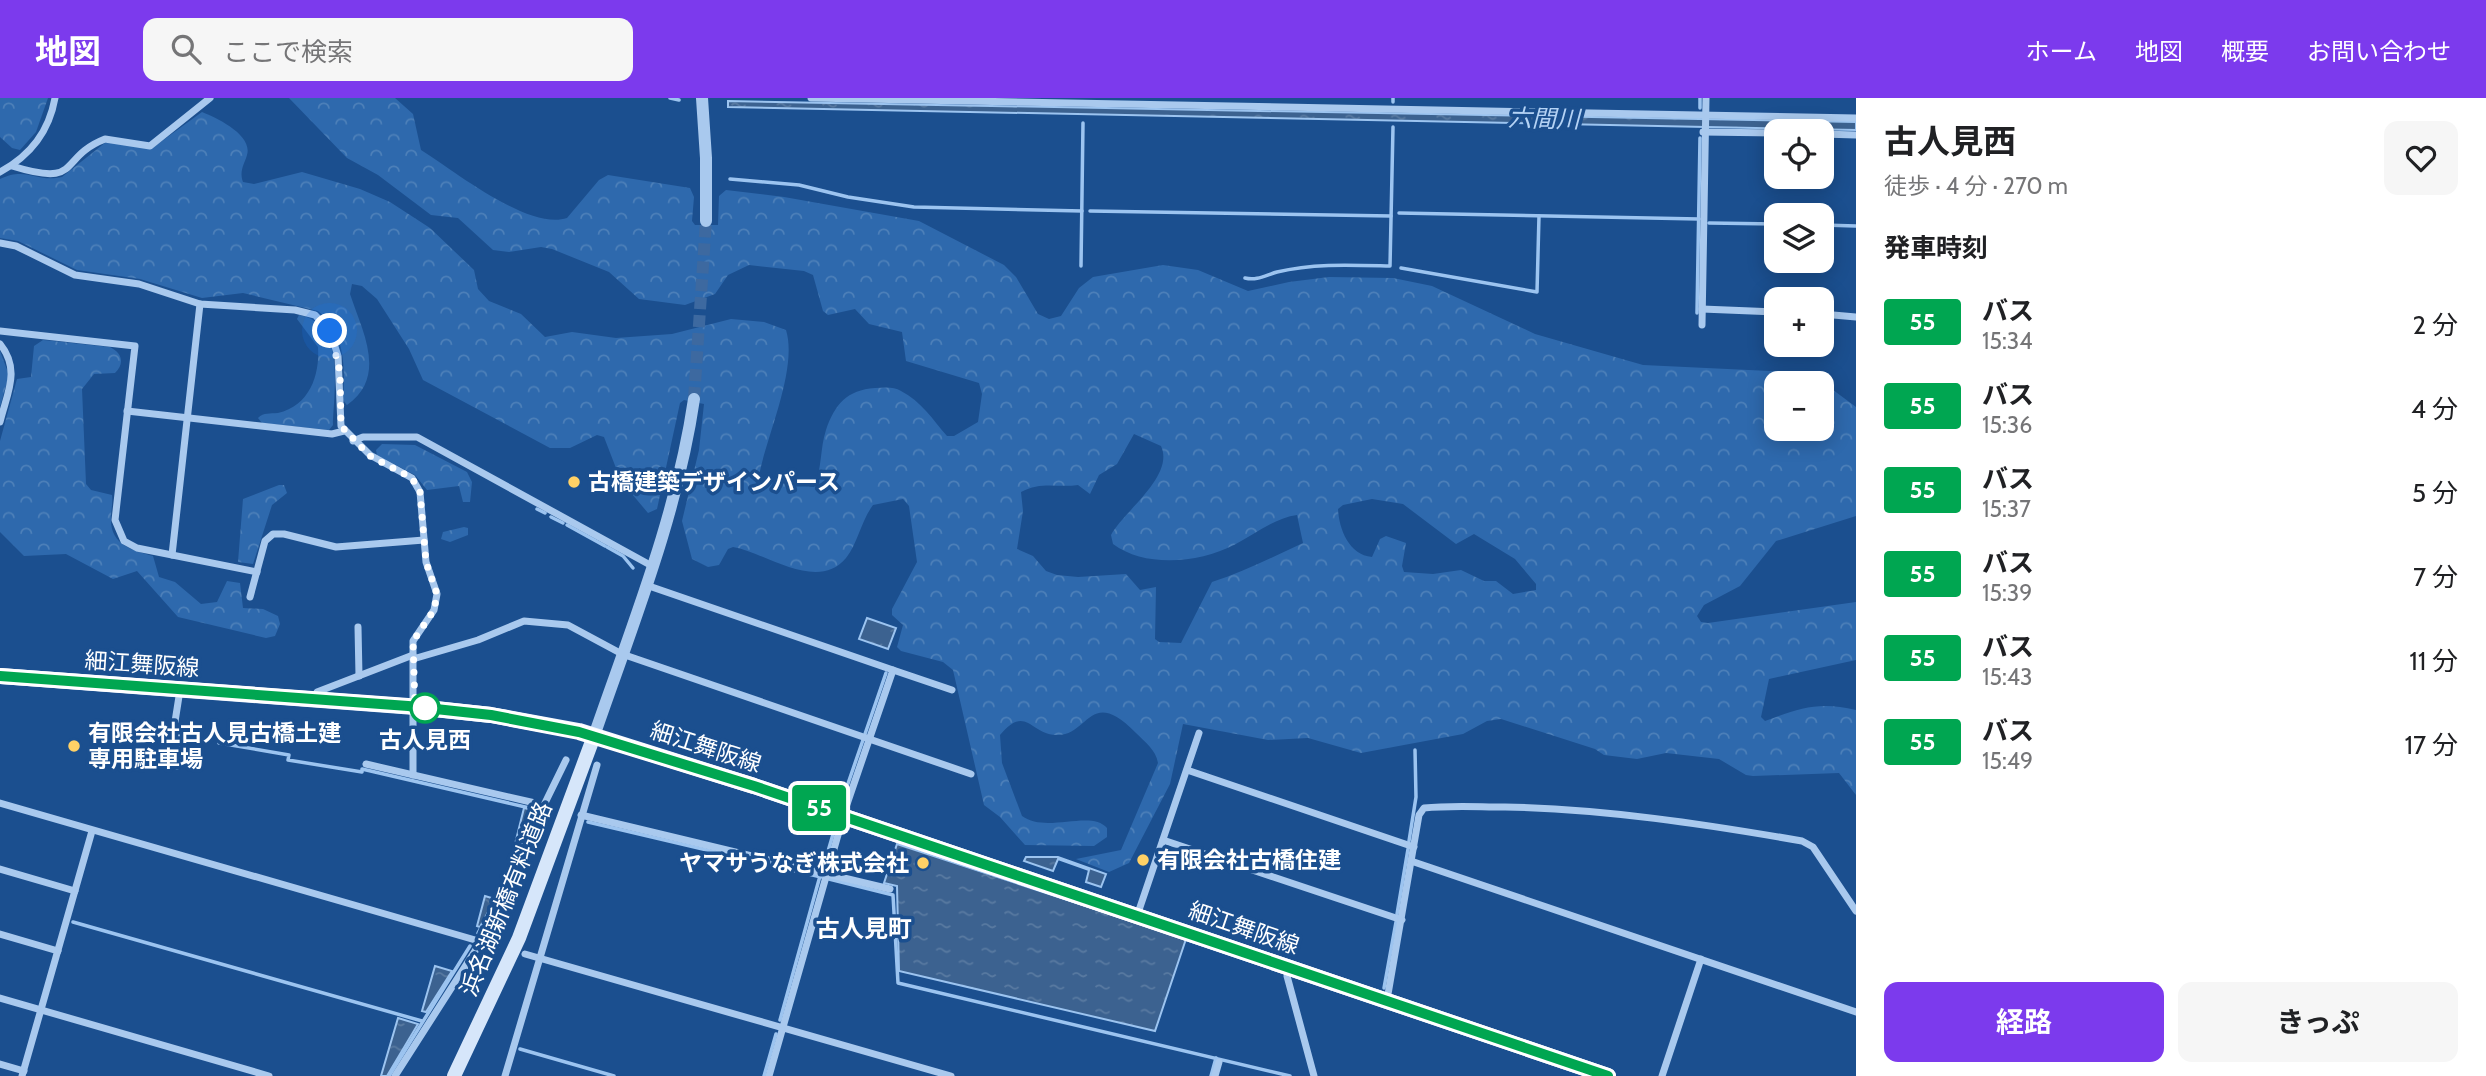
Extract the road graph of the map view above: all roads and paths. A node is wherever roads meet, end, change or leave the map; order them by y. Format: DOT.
graph roads {
  1 [pos="55,98"];
  2 [pos="210,98"];
  3 [pos="702,98"];
  4 [pos="811,98"];
  5 [pos="1706,98"];
  6 [pos="1706,116"];
  7 [pos="1856,118"];
  8 [pos="1705,130"];
  9 [pos="1764,132"];
  10 [pos="1834,134"];
  11 [pos="1856,135"];
  12 [pos="12,166"];
  13 [pos="0,172"];
  14 [pos="706,220"];
  15 [pos="0,243"];
  16 [pos="200,304"];
  17 [pos="1702,309"];
  18 [pos="1764,312"];
  19 [pos="1834,315"];
  20 [pos="1856,317"];
  21 [pos="1702,325"];
  22 [pos="0,331"];
  23 [pos="0,344"];
  24 [pos="694,400"];
  25 [pos="127,411"];
  26 [pos="187,418"];
  27 [pos="0,422"];
  28 [pos="344,431"];
  29 [pos="353,440"];
  30 [pos="424,540"];
  31 [pos="172,555"];
  32 [pos="652,566"];
  33 [pos="257,572"];
  34 [pos="646,584"];
  35 [pos="250,597"];
  36 [pos="358,627"];
  37 [pos="622,654"];
  38 [pos="413,657"];
  39 [pos="893,670"];
  40 [pos="0,676"];
  41 [pos="359,676"];
  42 [pos="180,689"];
  43 [pos="952,690"];
  44 [pos="317,699"];
  45 [pos="415,707"];
  46 [pos="1199,733"];
  47 [pos="594,736"];
  48 [pos="869,739"];
  49 [pos="566,760"];
  50 [pos="366,764"];
  51 [pos="597,765"];
  52 [pos="177,766"];
  53 [pos="1187,770"];
  54 [pos="413,775"];
  55 [pos="971,775"];
  56 [pos="0,803"];
  57 [pos="540,808"];
  58 [pos="581,815"];
  59 [pos="844,817"];
  60 [pos="92,831"];
  61 [pos="1163,840"];
  62 [pos="1414,847"];
  63 [pos="1411,861"];
  64 [pos="0,869"];
  65 [pos="826,874"];
  66 [pos="890,889"];
  67 [pos="75,891"];
  68 [pos="1856,911"];
  69 [pos="1137,916"];
  70 [pos="1402,920"];
  71 [pos="0,934"];
  72 [pos="481,942"];
  73 [pos="496,946"];
  74 [pos="58,951"];
  75 [pos="525,954"];
  76 [pos="539,958"];
  77 [pos="1701,959"];
  78 [pos="1290,968"];
  79 [pos="0,998"];
  80 [pos="1386,1001"];
  81 [pos="41,1010"];
  82 [pos="1856,1012"];
  83 [pos="782,1028"];
  84 [pos="1219,1062"];
  85 [pos="0,1064"];
  86 [pos="23,1073"];
  87 [pos="269,1076"];
  88 [pos="395,1076"];
  89 [pos="454,1076"];
  90 [pos="505,1076"];
  91 [pos="769,1076"];
  92 [pos="951,1076"];
  93 [pos="1215,1076"];
  94 [pos="1314,1076"];
  95 [pos="1608,1076"];
  96 [pos="1662,1076"];
  1 -- 12 [label="street"];
  2 -- 12 [label="street"];
  3 -- 14 [label="street"];
  4 -- 6 [label="street"];
  5 -- 6 [label="street"];
  6 -- 7 [label="street"];
  6 -- 8 [label="street"];
  8 -- 9 [label="street"];
  8 -- 17 [label="street"];
  10 -- 11 [label="street"];
  12 -- 13 [label="street"];
  15 -- 16 [label="street"];
  16 -- 26 [label="street"];
  16 -- 28 [label="street"];
  17 -- 18 [label="street"];
  17 -- 21 [label="street"];
  19 -- 20 [label="street"];
  22 -- 25 [label="street"];
  23 -- 27 [label="street"];
  24 -- 32 [label="street"];
  25 -- 26 [label="street"];
  25 -- 31 [label="street"];
  26 -- 28 [label="street"];
  26 -- 31 [label="street"];
  28 -- 29 [label="street"];
  29 -- 30 [label="street"];
  29 -- 32 [label="street"];
  30 -- 33 [label="street"];
  30 -- 38 [label="street"];
  31 -- 33 [label="street"];
  32 -- 34 [label="street"];
  33 -- 35 [label="street"];
  34 -- 37 [label="street"];
  34 -- 39 [label="street"];
  36 -- 41 [label="street"];
  37 -- 38 [label="street"];
  37 -- 47 [label="street"];
  37 -- 48 [label="street"];
  38 -- 41 [label="street"];
  38 -- 45 [label="street"];
  39 -- 43 [label="street"];
  39 -- 48 [label="street"];
  40 -- 42 [label="main road, 細江舞阪線"];
  41 -- 44 [label="street"];
  42 -- 44 [label="main road, 細江舞阪線"];
  42 -- 52 [label="street"];
  44 -- 45 [label="main road, 細江舞阪線"];
  45 -- 47 [label="main road, 細江舞阪線"];
  45 -- 54 [label="street"];
  46 -- 53 [label="street"];
  47 -- 59 [label="main road, 細江舞阪線"];
  47 -- 89 [label="main road, 浜名湖新橋有料道路"];
  48 -- 55 [label="street"];
  48 -- 59 [label="street"];
  49 -- 57 [label="street"];
  50 -- 54 [label="street"];
  51 -- 58 [label="street"];
  53 -- 61 [label="street"];
  53 -- 62 [label="street"];
  54 -- 57 [label="street"];
  56 -- 60 [label="street"];
  57 -- 72 [label="street"];
  58 -- 65 [label="street"];
  58 -- 76 [label="street"];
  59 -- 65 [label="street"];
  59 -- 69 [label="main road, 細江舞阪線"];
  60 -- 67 [label="street"];
  60 -- 72 [label="street"];
  61 -- 69 [label="street"];
  61 -- 70 [label="street"];
  62 -- 63 [label="street"];
  62 -- 68 [label="street"];
  63 -- 70 [label="street"];
  63 -- 77 [label="street"];
  64 -- 67 [label="street"];
  65 -- 66 [label="street"];
  65 -- 83 [label="street"];
  67 -- 74 [label="street"];
  69 -- 78 [label="main road, 細江舞阪線"];
  70 -- 80 [label="street"];
  71 -- 74 [label="street"];
  72 -- 73 [label="street"];
  72 -- 88 [label="street"];
  74 -- 81 [label="street"];
  75 -- 76 [label="street"];
  76 -- 83 [label="street"];
  76 -- 90 [label="street"];
  77 -- 82 [label="street"];
  77 -- 96 [label="street"];
  78 -- 80 [label="main road, 細江舞阪線"];
  78 -- 94 [label="street"];
  79 -- 81 [label="street"];
  80 -- 95 [label="main road, 細江舞阪線"];
  81 -- 86 [label="street"];
  81 -- 87 [label="street"];
  83 -- 91 [label="street"];
  83 -- 92 [label="street"];
  84 -- 93 [label="street"];
  85 -- 86 [label="street"];
}
